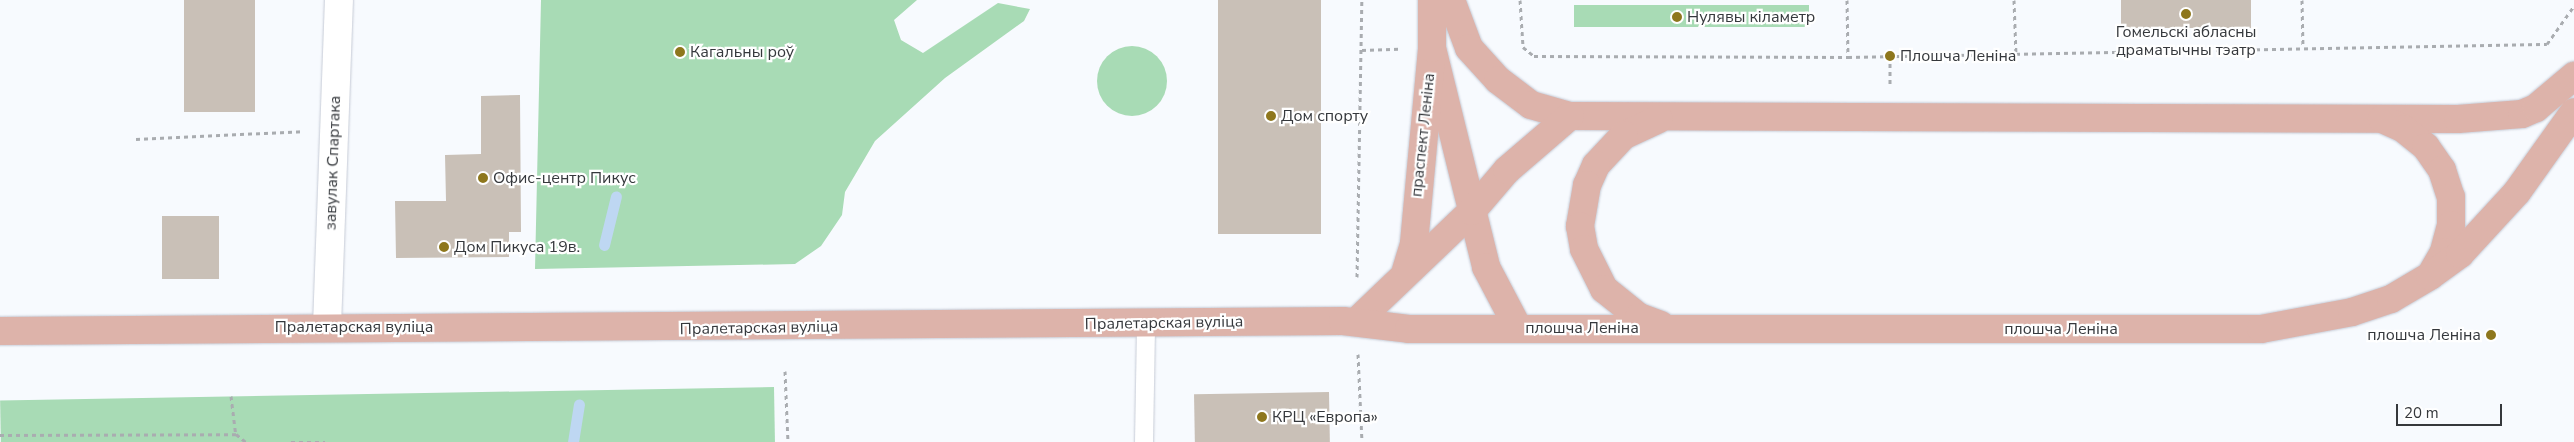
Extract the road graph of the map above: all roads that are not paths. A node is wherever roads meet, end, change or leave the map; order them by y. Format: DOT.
graph roads {
  1 [pos="338,0"];
  2 [pos="1432,0"];
  3 [pos="1451,0"];
  4 [pos="1432,48"];
  5 [pos="2574,76"];
  6 [pos="2574,112"];
  7 [pos="1684,115"];
  8 [pos="1570,116"];
  9 [pos="2378,118"];
  10 [pos="1472,211"];
  11 [pos="1406,270"];
  12 [pos="2430,276"];
  13 [pos="1357,321"];
  14 [pos="1146,323"];
  15 [pos="326,326"];
  16 [pos="1518,328"];
  17 [pos="1682,328"];
  18 [pos="0,332"];
  19 [pos="1144,442"];
  1 -- 15 [label="street, завулак Спартака"];
  2 -- 4 [label="main road, праспект Леніна"];
  3 -- 8 [label="main road, плошча Леніна"];
  4 -- 10 [label="main road, плошча Леніна"];
  4 -- 11 [label="main road, праспект Леніна"];
  5 -- 9 [label="main road, плошча Леніна"];
  6 -- 12 [label="main road, плошча Леніна"];
  7 -- 8 [label="main road, плошча Леніна"];
  7 -- 9 [label="main road, плошча Леніна"];
  7 -- 17 [label="main road, плошча Леніна"];
  8 -- 10 [label="main road"];
  9 -- 12 [label="main road, плошча Леніна"];
  10 -- 11 [label="main road"];
  10 -- 16 [label="main road, плошча Леніна"];
  11 -- 13 [label="main road"];
  12 -- 17 [label="main road, плошча Леніна"];
  13 -- 14 [label="main road, Пралетарская вуліца"];
  13 -- 16 [label="main road, Пралетарская вуліца"];
  14 -- 15 [label="main road, Пралетарская вуліца"];
  14 -- 19 [label="lane"];
  15 -- 18 [label="main road, Пралетарская вуліца"];
  16 -- 17 [label="main road, плошча Леніна"];
}
